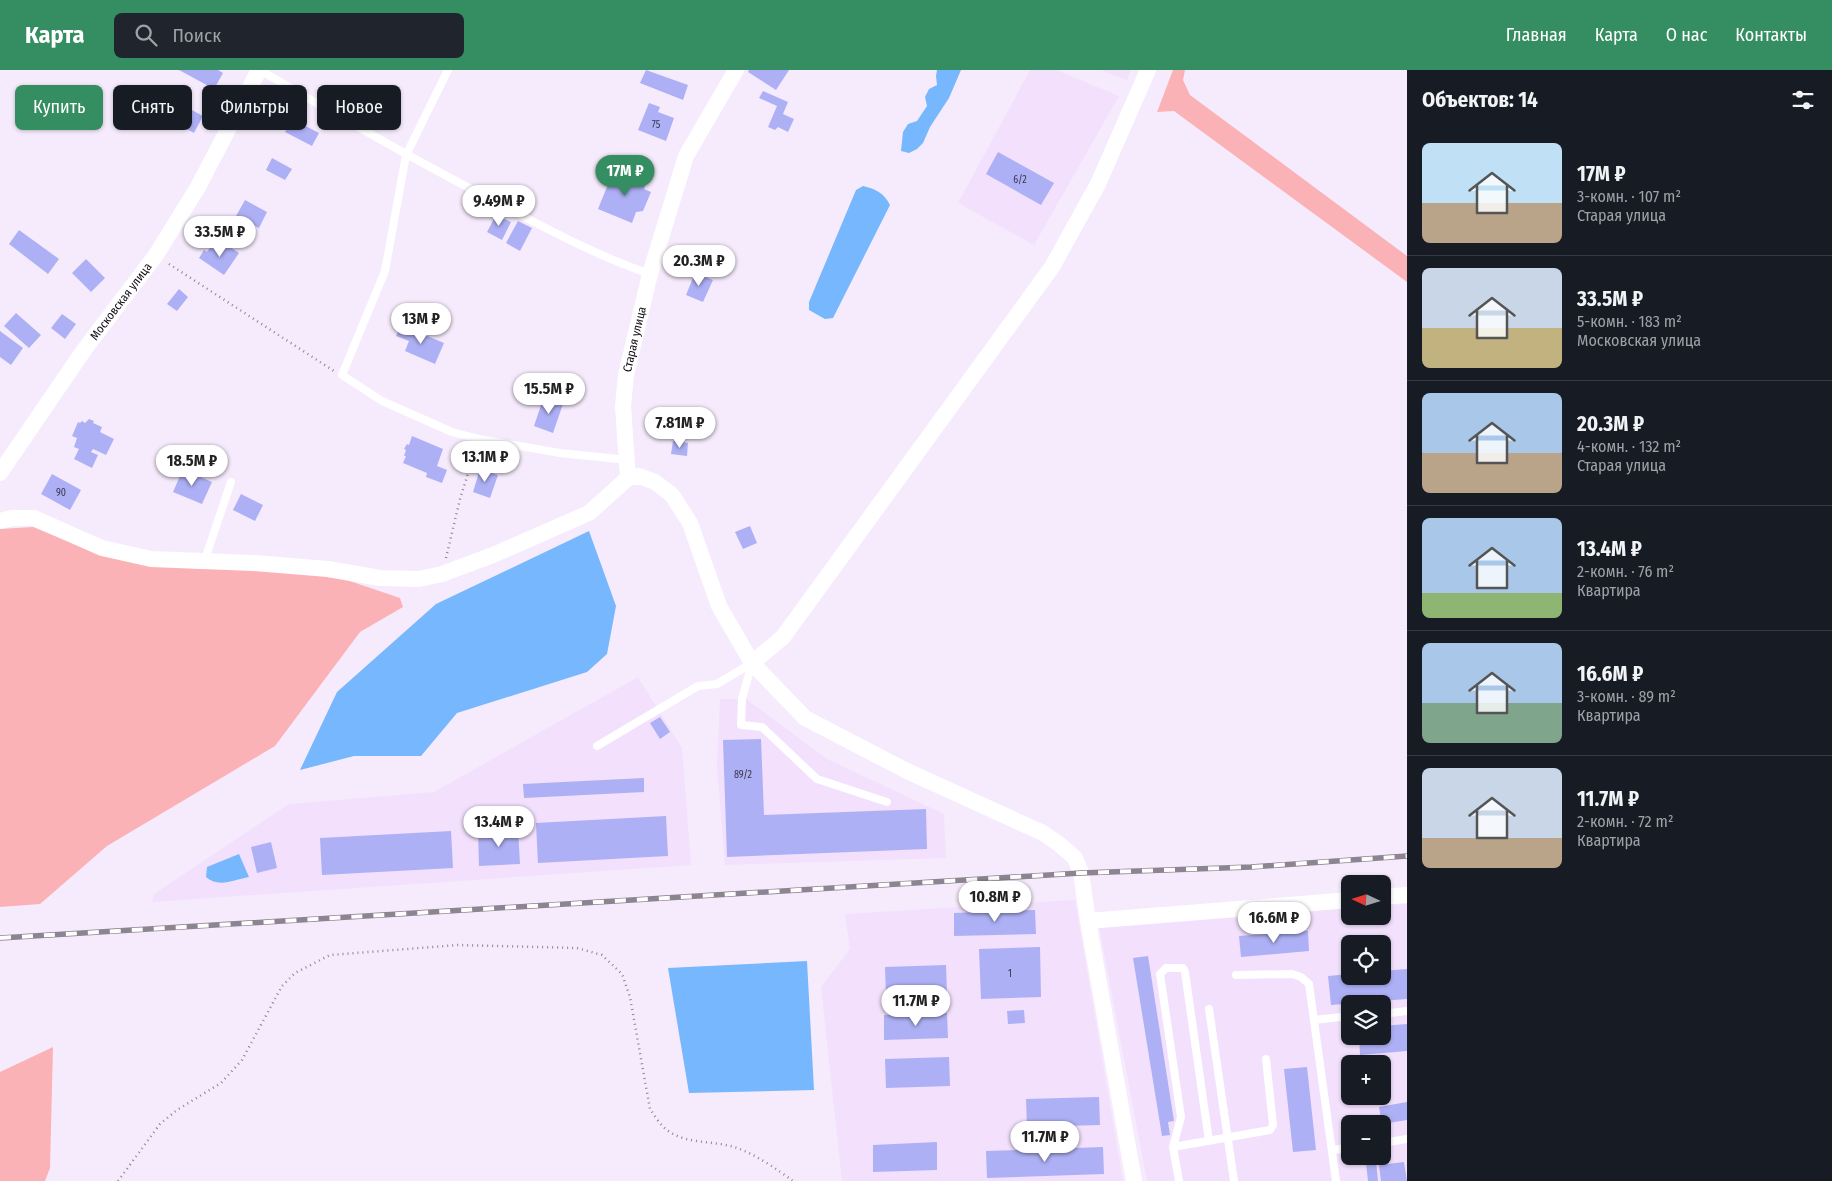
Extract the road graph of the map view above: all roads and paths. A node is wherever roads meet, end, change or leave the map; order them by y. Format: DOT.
graph roads {
  1 [pos="259,70"];
  2 [pos="448,70"];
  3 [pos="736,70"];
  4 [pos="1148,70"];
  5 [pos="406,155"];
  6 [pos="156,255"];
  7 [pos="650,274"];
  8 [pos="342,375"];
  9 [pos="479,439"];
  10 [pos="628,460"];
  11 [pos="0,473"];
  12 [pos="628,478"];
  13 [pos="231,482"];
  14 [pos="0,521"];
  15 [pos="204,562"];
  16 [pos="442,574"];
  17 [pos="752,662"];
  18 [pos="597,746"];
  19 [pos="887,802"];
  20 [pos="1407,895"];
  21 [pos="1391,896"];
  22 [pos="1341,901"];
  23 [pos="1088,921"];
  24 [pos="1236,975"];
  25 [pos="1209,1008"];
  26 [pos="1407,1011"];
  27 [pos="1391,1013"];
  28 [pos="1341,1017"];
  29 [pos="1314,1020"];
  30 [pos="1266,1059"];
  31 [pos="1228,1138"];
  32 [pos="1407,1139"];
  33 [pos="1209,1141"];
  34 [pos="1391,1142"];
  35 [pos="1173,1147"];
  36 [pos="1341,1149"];
  37 [pos="1332,1150"];
  38 [pos="118,1181"];
  39 [pos="793,1181"];
  40 [pos="1134,1181"];
  41 [pos="1179,1181"];
  42 [pos="1234,1181"];
  43 [pos="1336,1181"];
  1 -- 5 [label="lane"];
  1 -- 6 [label="street, Московская улица"];
  2 -- 5 [label="lane"];
  3 -- 7 [label="street, Старая улица"];
  4 -- 17 [label="street"];
  5 -- 7 [label="lane"];
  5 -- 8 [label="lane"];
  6 -- 8 [label="path"];
  6 -- 11 [label="street, Московская улица"];
  7 -- 10 [label="street, Старая улица"];
  8 -- 9 [label="lane"];
  9 -- 10 [label="lane"];
  9 -- 16 [label="path"];
  10 -- 12 [label="street, Старая улица"];
  12 -- 16 [label="street"];
  12 -- 17 [label="street"];
  13 -- 15 [label="lane"];
  14 -- 15 [label="street"];
  15 -- 16 [label="street"];
  17 -- 18 [label="lane"];
  17 -- 19 [label="lane"];
  17 -- 23 [label="street"];
  20 -- 21 [label="street"];
  22 -- 23 [label="street"];
  23 -- 40 [label="street"];
  24 -- 29 [label="lane"];
  25 -- 31 [label="lane"];
  26 -- 27 [label="lane"];
  28 -- 29 [label="lane"];
  29 -- 37 [label="lane"];
  30 -- 31 [label="lane"];
  31 -- 33 [label="lane"];
  31 -- 42 [label="lane"];
  32 -- 34 [label="lane"];
  33 -- 35 [label="lane"];
  33 -- 35 [label="lane"];
  35 -- 41 [label="lane"];
  36 -- 37 [label="lane"];
  37 -- 43 [label="lane"];
  38 -- 39 [label="path"];
}
